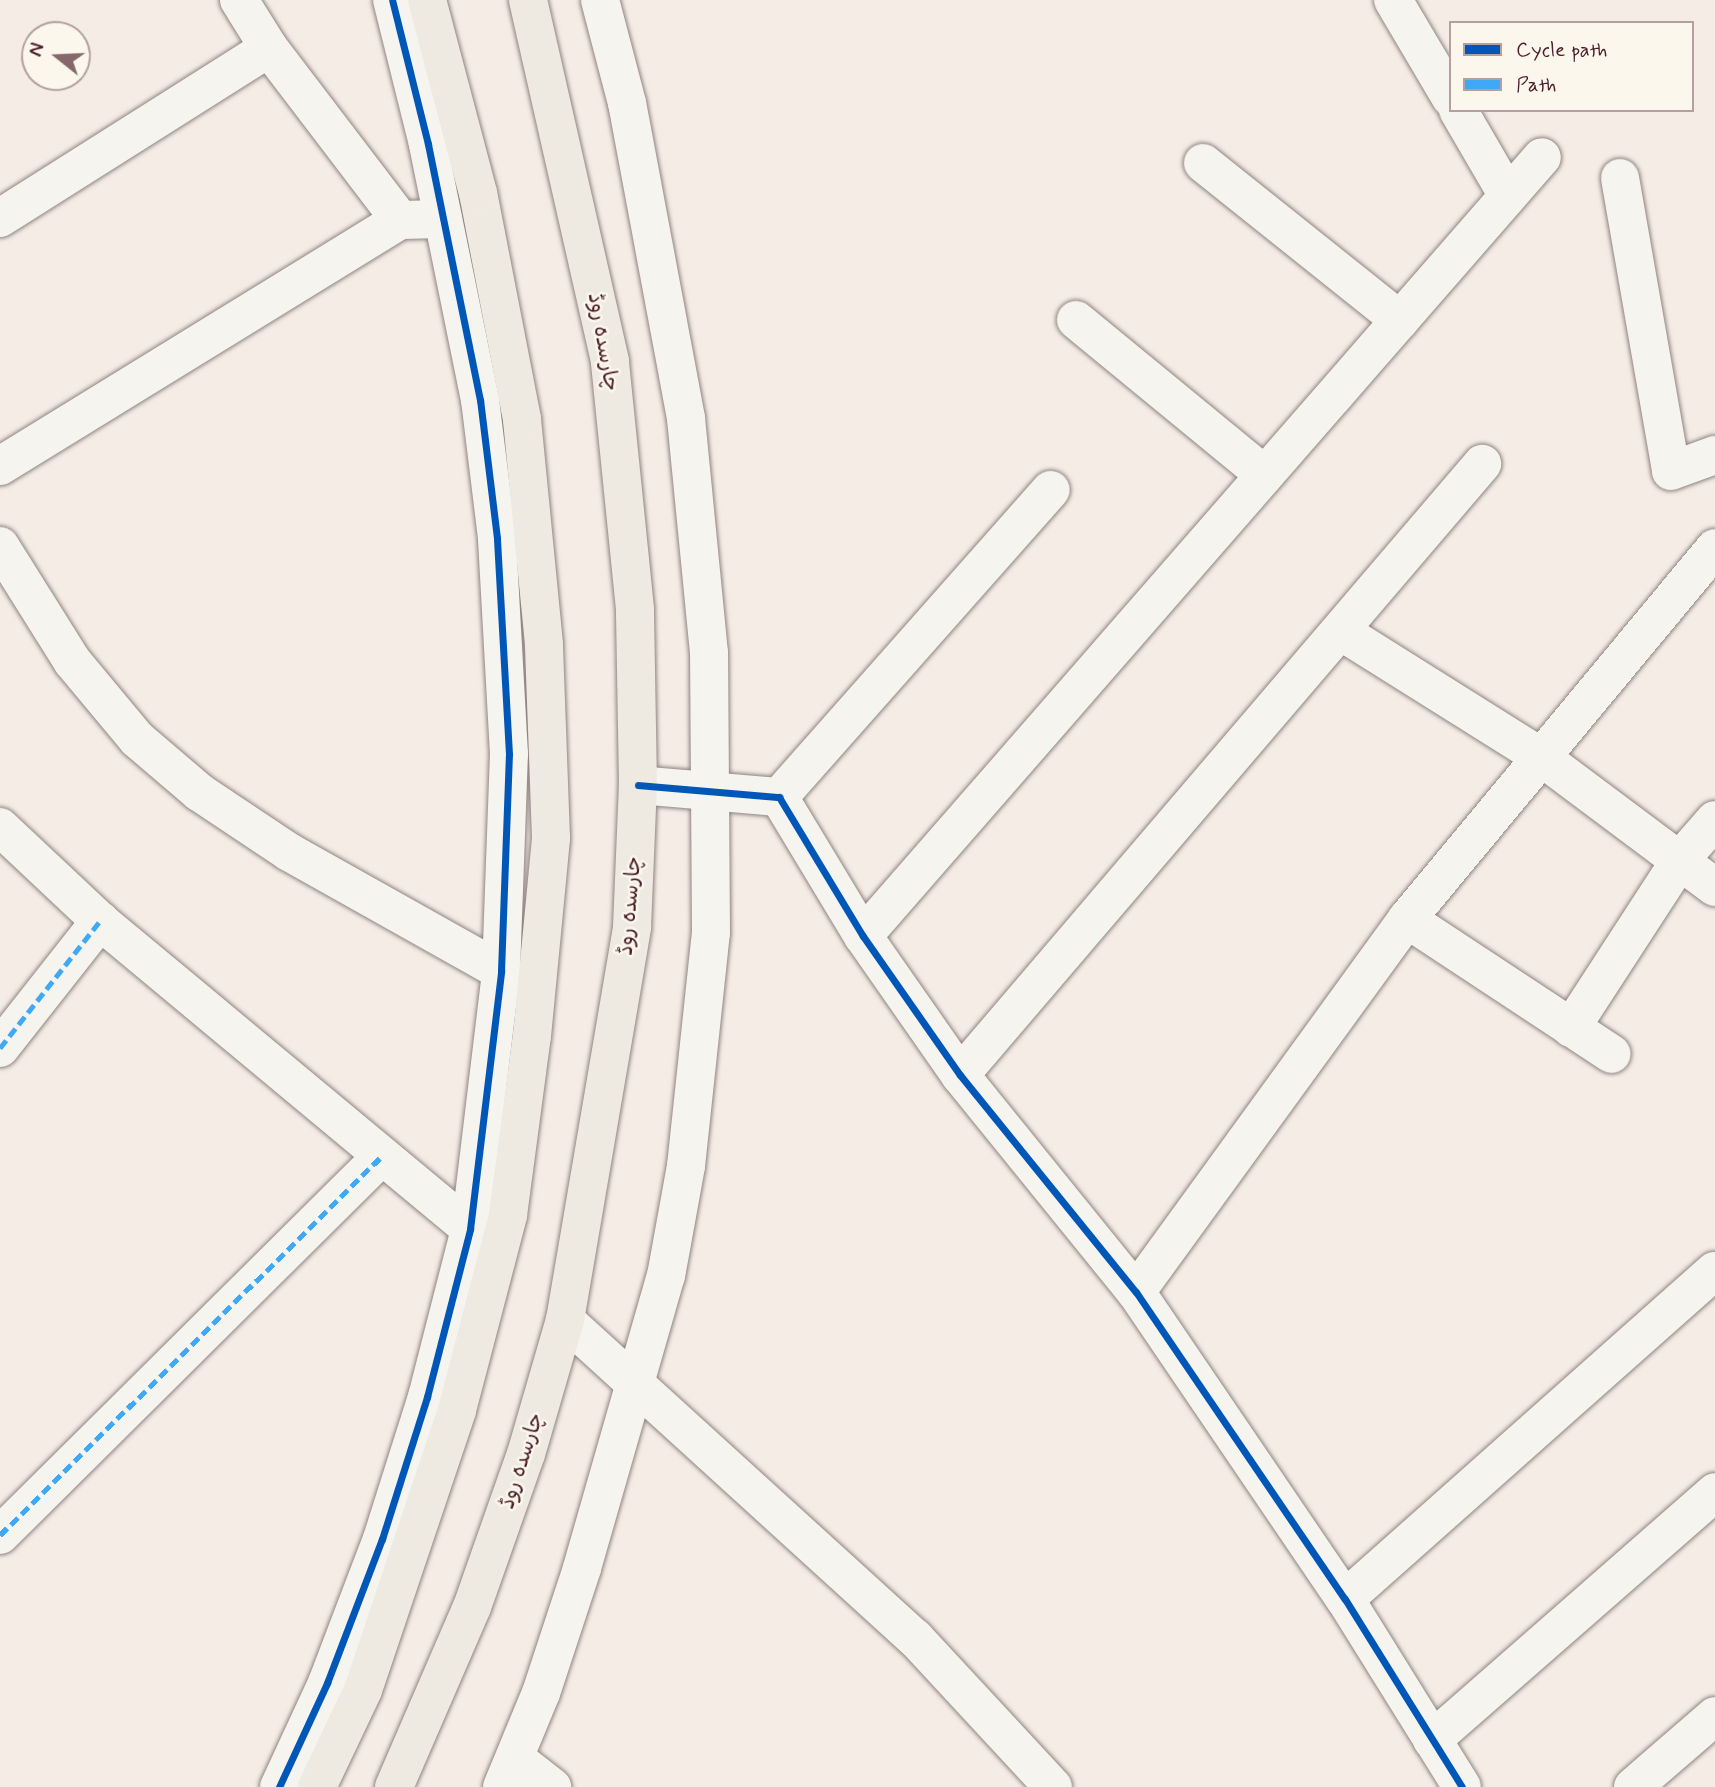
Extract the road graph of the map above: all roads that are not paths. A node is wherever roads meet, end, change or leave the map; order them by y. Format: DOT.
graph roads {
  1 [pos="239,0"];
  2 [pos="392,0"];
  3 [pos="427,0"];
  4 [pos="528,0"];
  5 [pos="600,0"];
  6 [pos="1394,0"];
  7 [pos="269,48"];
  8 [pos="1449,95"];
  9 [pos="1459,112"];
  10 [pos="1542,157"];
  11 [pos="1203,163"];
  12 [pos="1620,178"];
  13 [pos="1508,196"];
  14 [pos="0,218"];
  15 [pos="443,219"];
  16 [pos="400,220"];
  17 [pos="1076,320"];
  18 [pos="1400,320"];
  19 [pos="1715,455"];
  20 [pos="1482,464"];
  21 [pos="0,466"];
  22 [pos="1265,475"];
  23 [pos="1051,490"];
  24 [pos="0,547"];
  25 [pos="1715,548"];
  26 [pos="1342,632"];
  27 [pos="1541,757"];
  28 [pos="638,785"];
  29 [pos="713,792"];
  30 [pos="779,797"];
  31 [pos="1715,820"];
  32 [pos="0,827"];
  33 [pos="1680,860"];
  34 [pos="1715,887"];
  35 [pos="1407,919"];
  36 [pos="100,921"];
  37 [pos="863,936"];
  38 [pos="501,971"];
  39 [pos="1571,1028"];
  40 [pos="0,1048"];
  41 [pos="1612,1054"];
  42 [pos="960,1075"];
  43 [pos="382,1156"];
  44 [pos="484,1241"];
  45 [pos="1715,1271"];
  46 [pos="1136,1292"];
  47 [pos="565,1320"];
  48 [pos="635,1383"];
  49 [pos="1715,1492"];
  50 [pos="0,1535"];
  51 [pos="1345,1599"];
  52 [pos="1715,1716"];
  53 [pos="1432,1740"];
  54 [pos="509,1773"];
  55 [pos="279,1787"];
  56 [pos="317,1787"];
  57 [pos="394,1787"];
  58 [pos="552,1787"];
  59 [pos="1053,1787"];
  60 [pos="1462,1787"];
  61 [pos="1633,1787"];
  1 -- 7 [label="street"];
  2 -- 15 [label="street"];
  3 -- 44 [label="highway"];
  4 -- 28 [label="highway, چارسدہ روڈ"];
  5 -- 29 [label="street"];
  6 -- 8 [label="street"];
  7 -- 14 [label="street"];
  7 -- 16 [label="street"];
  9 -- 13 [label="street"];
  10 -- 13 [label="street"];
  11 -- 18 [label="street"];
  12 -- 19 [label="street"];
  13 -- 18 [label="street"];
  15 -- 16 [label="street"];
  15 -- 38 [label="street"];
  16 -- 21 [label="street"];
  17 -- 22 [label="street"];
  18 -- 22 [label="street"];
  20 -- 26 [label="street"];
  22 -- 37 [label="street"];
  23 -- 30 [label="street"];
  24 -- 38 [label="street"];
  25 -- 27 [label="street"];
  26 -- 27 [label="street"];
  26 -- 42 [label="street"];
  27 -- 33 [label="street"];
  27 -- 35 [label="street"];
  28 -- 29 [label="street"];
  28 -- 47 [label="highway, چارسدہ روڈ"];
  29 -- 30 [label="street"];
  29 -- 48 [label="street"];
  30 -- 37 [label="street"];
  31 -- 33 [label="street"];
  32 -- 36 [label="street"];
  33 -- 34 [label="street"];
  33 -- 39 [label="street"];
  35 -- 39 [label="street"];
  35 -- 46 [label="street"];
  36 -- 40 [label="street"];
  36 -- 43 [label="street"];
  37 -- 42 [label="street"];
  38 -- 44 [label="street"];
  39 -- 41 [label="street"];
  42 -- 46 [label="street"];
  43 -- 44 [label="street"];
  43 -- 50 [label="street"];
  44 -- 55 [label="street"];
  44 -- 56 [label="highway"];
  45 -- 51 [label="street"];
  46 -- 51 [label="street"];
  47 -- 48 [label="street"];
  47 -- 57 [label="highway, چارسدہ روڈ"];
  48 -- 54 [label="street"];
  48 -- 59 [label="street"];
  49 -- 53 [label="street"];
  51 -- 53 [label="street"];
  52 -- 61 [label="street"];
  53 -- 60 [label="street"];
  54 -- 58 [label="street"];
}
